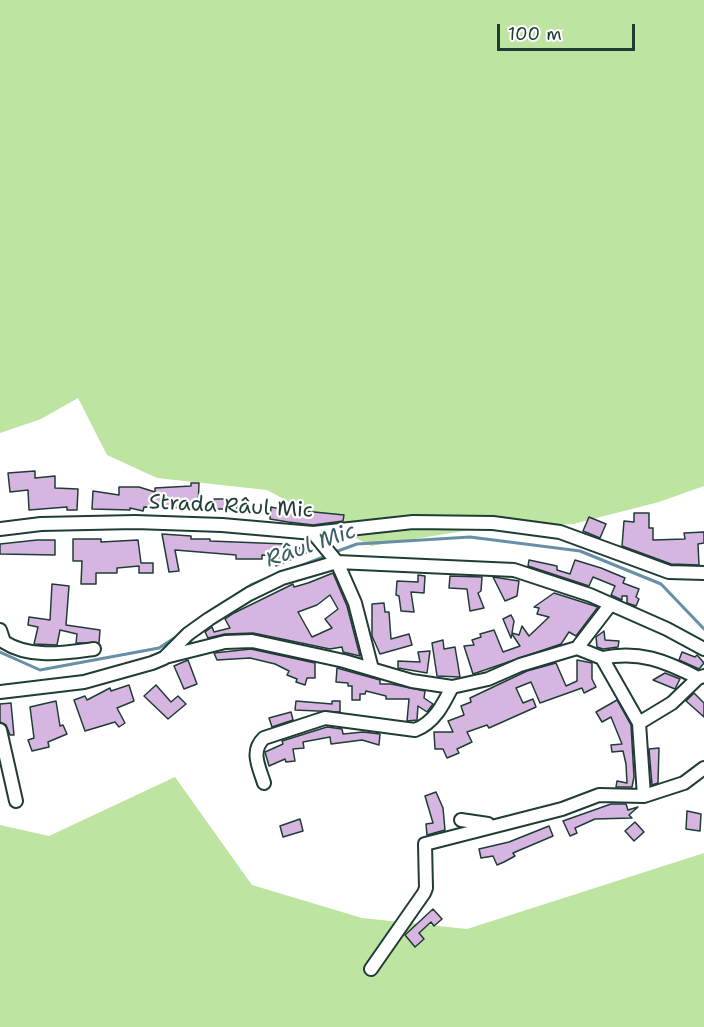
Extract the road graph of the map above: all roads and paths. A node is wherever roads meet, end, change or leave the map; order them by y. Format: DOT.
graph roads {
  1 [pos="0,529"];
  2 [pos="313,532"];
  3 [pos="331,555"];
  4 [pos="704,573"];
  5 [pos="610,604"];
  6 [pos="0,630"];
  7 [pos="577,648"];
  8 [pos="94,649"];
  9 [pos="703,651"];
  10 [pos="164,657"];
  11 [pos="602,658"];
  12 [pos="372,669"];
  13 [pos="701,677"];
  14 [pos="452,687"];
  15 [pos="0,692"];
  16 [pos="639,723"];
  17 [pos="0,730"];
  18 [pos="704,768"];
  19 [pos="264,783"];
  20 [pos="644,796"];
  21 [pos="16,801"];
  22 [pos="461,820"];
  23 [pos="495,825"];
  24 [pos="371,969"];
  1 -- 2 [label="street, Strada Râul Mic"];
  2 -- 3 [label="street"];
  2 -- 4 [label="street, Strada Râul Mic"];
  3 -- 5 [label="street"];
  3 -- 10 [label="street"];
  3 -- 12 [label="street"];
  5 -- 7 [label="street"];
  5 -- 9 [label="street"];
  6 -- 8 [label="street"];
  7 -- 11 [label="street"];
  7 -- 14 [label="street"];
  10 -- 12 [label="street"];
  10 -- 15 [label="street"];
  11 -- 13 [label="street"];
  11 -- 16 [label="street"];
  12 -- 14 [label="street"];
  13 -- 16 [label="street"];
  14 -- 19 [label="street"];
  16 -- 20 [label="street"];
  17 -- 21 [label="street"];
  18 -- 20 [label="street"];
  20 -- 23 [label="street"];
  22 -- 23 [label="street"];
  23 -- 24 [label="street"];
}
